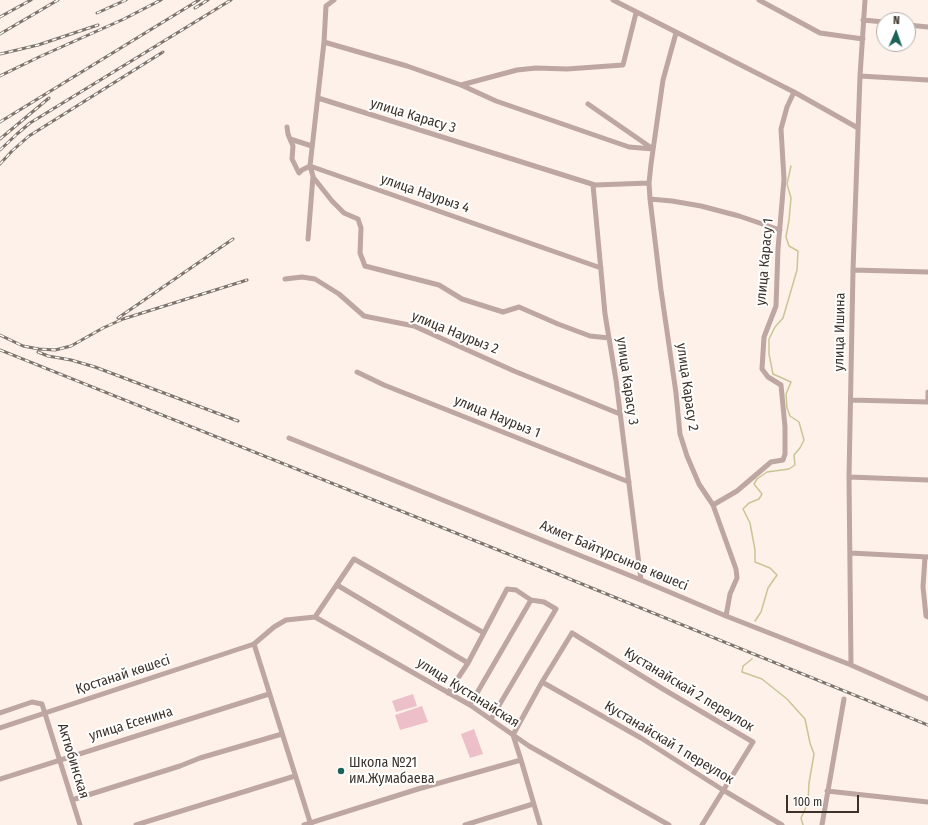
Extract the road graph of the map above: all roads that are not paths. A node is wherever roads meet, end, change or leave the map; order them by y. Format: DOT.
graph roads {
  1 [pos="334,0"];
  2 [pos="613,0"];
  3 [pos="759,0"];
  4 [pos="865,0"];
  5 [pos="636,13"];
  6 [pos="863,20"];
  7 [pos="876,21"];
  8 [pos="916,26"];
  9 [pos="928,27"];
  10 [pos="676,33"];
  11 [pos="863,39"];
  12 [pos="324,42"];
  13 [pos="860,76"];
  14 [pos="928,80"];
  15 [pos="461,85"];
  16 [pos="794,92"];
  17 [pos="318,98"];
  18 [pos="588,104"];
  19 [pos="287,127"];
  20 [pos="858,128"];
  21 [pos="290,139"];
  22 [pos="312,146"];
  23 [pos="653,149"];
  24 [pos="310,166"];
  25 [pos="313,176"];
  26 [pos="649,182"];
  27 [pos="593,185"];
  28 [pos="650,199"];
  29 [pos="780,230"];
  30 [pos="308,239"];
  31 [pos="601,268"];
  32 [pos="853,270"];
  33 [pos="928,272"];
  34 [pos="285,278"];
  35 [pos="609,338"];
  36 [pos="357,372"];
  37 [pos="928,392"];
  38 [pos="851,400"];
  39 [pos="928,402"];
  40 [pos="620,414"];
  41 [pos="289,438"];
  42 [pos="849,477"];
  43 [pos="928,480"];
  44 [pos="629,482"];
  45 [pos="714,505"];
  46 [pos="850,553"];
  47 [pos="927,557"];
  48 [pos="642,580"];
  49 [pos="337,585"];
  50 [pos="531,600"];
  51 [pos="726,616"];
  52 [pos="316,617"];
  53 [pos="928,617"];
  54 [pos="484,633"];
  55 [pos="254,644"];
  56 [pos="468,663"];
  57 [pos="851,666"];
  58 [pos="542,682"];
  59 [pos="448,693"];
  60 [pos="269,694"];
  61 [pos="844,699"];
  62 [pos="928,699"];
  63 [pos="470,705"];
  64 [pos="0,713"];
  65 [pos="45,714"];
  66 [pos="491,719"];
  67 [pos="0,728"];
  68 [pos="282,734"];
  69 [pos="513,735"];
  70 [pos="59,759"];
  71 [pos="521,760"];
  72 [pos="295,776"];
  73 [pos="0,779"];
  74 [pos="723,790"];
  75 [pos="827,791"];
  76 [pos="72,800"];
  77 [pos="928,802"];
  78 [pos="534,804"];
  79 [pos="311,824"];
  80 [pos="80,825"];
  81 [pos="136,825"];
  82 [pos="304,825"];
  83 [pos="465,825"];
  84 [pos="540,825"];
  85 [pos="669,825"];
  86 [pos="702,825"];
  87 [pos="782,825"];
  88 [pos="822,825"];
  1 -- 12 [label="street"];
  2 -- 5 [label="street"];
  3 -- 11 [label="street"];
  4 -- 6 [label="street, улица Ишина"];
  5 -- 10 [label="street"];
  5 -- 15 [label="street"];
  6 -- 7 [label="street"];
  6 -- 11 [label="street, улица Ишина"];
  8 -- 9 [label="street"];
  10 -- 16 [label="street"];
  10 -- 23 [label="street, улица Карасу 2"];
  11 -- 13 [label="street, улица Ишина"];
  12 -- 15 [label="street"];
  12 -- 17 [label="street"];
  13 -- 14 [label="street"];
  13 -- 20 [label="street, улица Ишина"];
  15 -- 23 [label="street"];
  16 -- 20 [label="street"];
  16 -- 29 [label="street, улица Карасу 1"];
  17 -- 22 [label="street"];
  17 -- 27 [label="street, улица Карасу 3"];
  18 -- 23 [label="street"];
  19 -- 21 [label="street"];
  20 -- 32 [label="street, улица Ишина"];
  21 -- 22 [label="street"];
  21 -- 24 [label="street"];
  22 -- 24 [label="street"];
  23 -- 26 [label="street, улица Карасу 2"];
  24 -- 25 [label="street"];
  24 -- 31 [label="street, улица Наурыз 4"];
  25 -- 30 [label="street"];
  25 -- 35 [label="street"];
  26 -- 27 [label="street, улица Карасу 3"];
  26 -- 28 [label="street, улица Карасу 2"];
  27 -- 31 [label="street, улица Карасу 3"];
  28 -- 29 [label="street"];
  28 -- 45 [label="street, улица Карасу 2"];
  29 -- 45 [label="street, улица Карасу 1"];
  31 -- 35 [label="street, улица Карасу 3"];
  32 -- 33 [label="street"];
  32 -- 38 [label="street, улица Ишина"];
  34 -- 40 [label="street, улица Наурыз 2"];
  35 -- 40 [label="street, улица Карасу 3"];
  36 -- 44 [label="street, улица Наурыз 1"];
  37 -- 39 [label="street"];
  38 -- 39 [label="street"];
  38 -- 42 [label="street, улица Ишина"];
  40 -- 44 [label="street, улица Карасу 3"];
  41 -- 48 [label="street, Ахмет Байтұрсынов көшесі"];
  42 -- 43 [label="street"];
  42 -- 46 [label="street, улица Ишина"];
  44 -- 48 [label="street, улица Карасу 3"];
  45 -- 51 [label="street, улица Карасу 2"];
  46 -- 47 [label="street"];
  46 -- 57 [label="street, улица Ишина"];
  47 -- 53 [label="street"];
  48 -- 51 [label="street, Ахмет Байтұрсынов көшесі"];
  49 -- 52 [label="street"];
  49 -- 54 [label="street"];
  49 -- 56 [label="street"];
  50 -- 54 [label="street"];
  50 -- 63 [label="street"];
  50 -- 66 [label="street"];
  51 -- 57 [label="street, Ахмет Байтұрсынов көшесі"];
  52 -- 55 [label="street"];
  52 -- 59 [label="street, улица Кустанайская"];
  54 -- 56 [label="street"];
  55 -- 60 [label="street"];
  55 -- 65 [label="street, Қостанай көшесі"];
  56 -- 59 [label="street"];
  57 -- 62 [label="street, Ахмет Байтұрсынов көшесі"];
  58 -- 69 [label="street"];
  58 -- 74 [label="street, Кустанайскай 1 переулок"];
  58 -- 74 [label="street, Кустанайскай 2 переулок"];
  59 -- 63 [label="street, улица Кустанайская"];
  60 -- 68 [label="street"];
  60 -- 70 [label="street, улица Есенина"];
  61 -- 75 [label="street"];
  63 -- 66 [label="street, улица Кустанайская"];
  64 -- 65 [label="street, Актюбинская"];
  65 -- 67 [label="street, Қостанай көшесі"];
  65 -- 70 [label="street, Актюбинская"];
  66 -- 69 [label="street, улица Кустанайская"];
  68 -- 72 [label="street"];
  68 -- 76 [label="street"];
  69 -- 71 [label="street"];
  69 -- 85 [label="street, улица Кустанайская"];
  70 -- 73 [label="street, улица Есенина"];
  70 -- 76 [label="street, Актюбинская"];
  71 -- 78 [label="street"];
  71 -- 79 [label="street"];
  72 -- 79 [label="street"];
  72 -- 81 [label="street"];
  74 -- 86 [label="street, Кустанайскай 2 переулок"];
  74 -- 87 [label="street, Кустанайскай 1 переулок"];
  75 -- 77 [label="street"];
  75 -- 88 [label="street"];
  76 -- 80 [label="street, Актюбинская"];
  78 -- 83 [label="street"];
  78 -- 84 [label="street"];
  79 -- 82 [label="street"];
}
